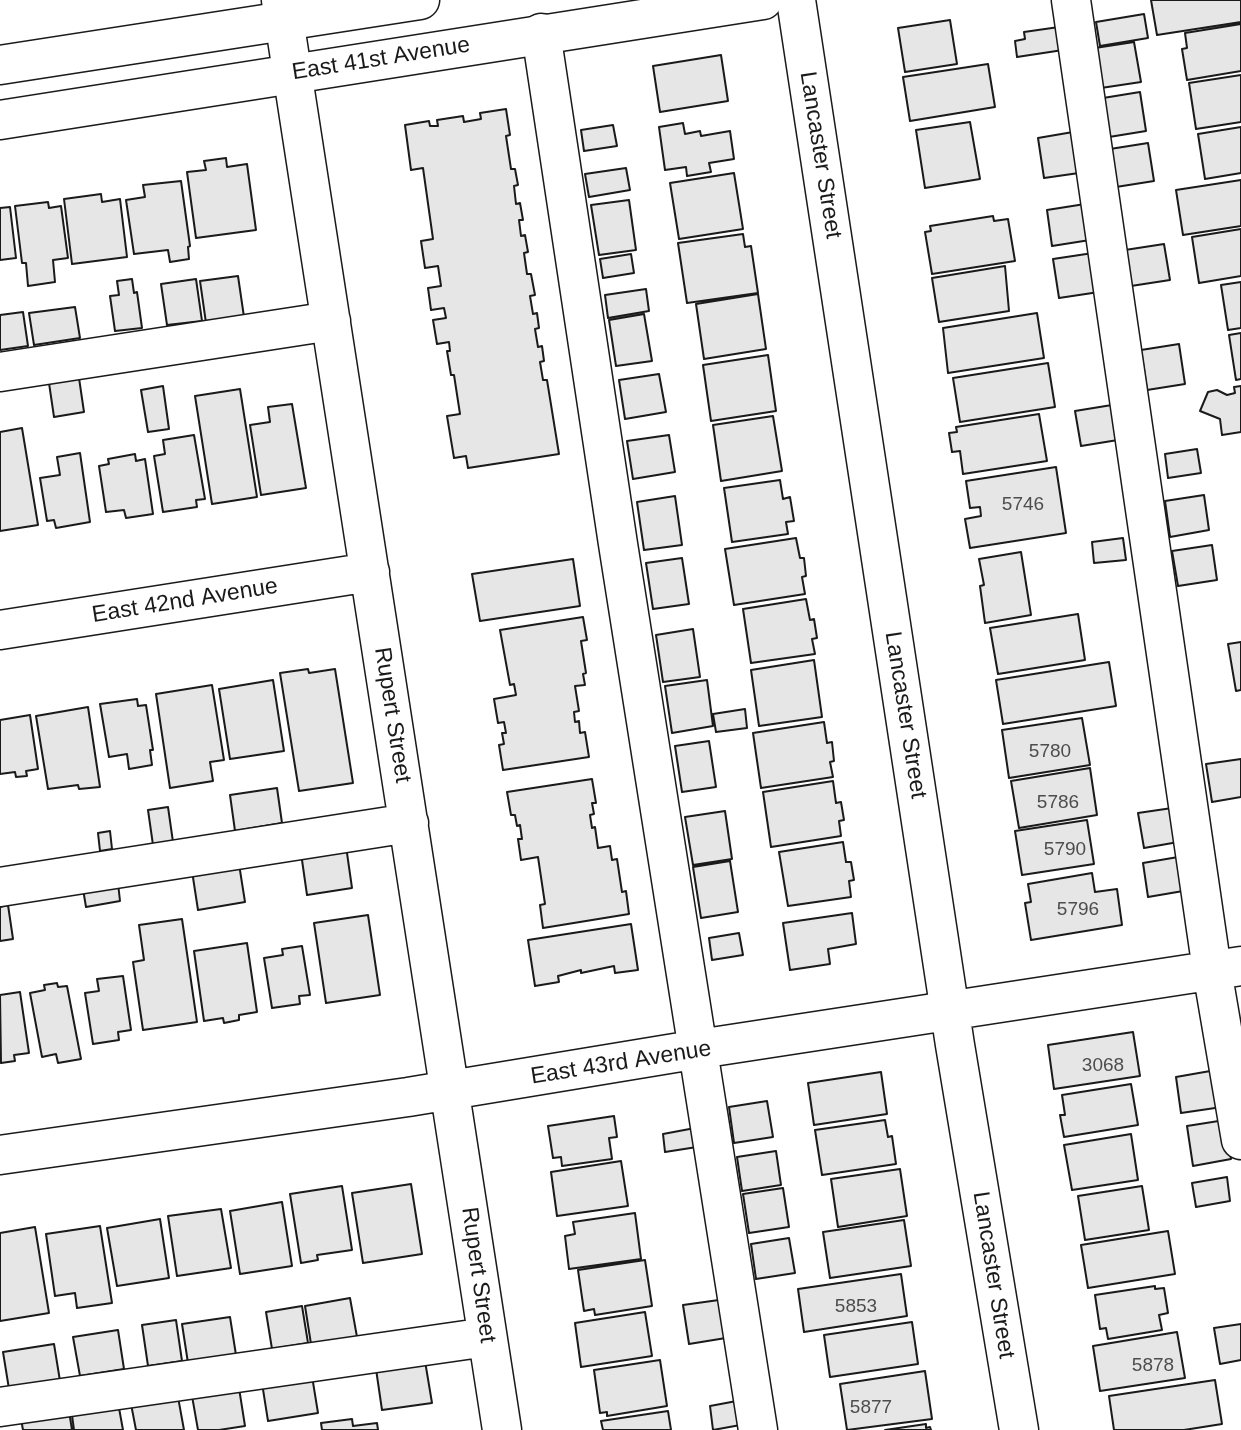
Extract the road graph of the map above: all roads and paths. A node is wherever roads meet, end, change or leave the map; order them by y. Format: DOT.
graph roads {
  1 [pos="420,0"];
  2 [pos="763,0"];
  3 [pos="796,0"];
  4 [pos="1070,0"];
  5 [pos="283,10"];
  6 [pos="541,33"];
  7 [pos="0,65"];
  8 [pos="292,73"];
  9 [pos="0,120"];
  10 [pos="331,321"];
  11 [pos="0,372"];
  12 [pos="370,572"];
  13 [pos="0,630"];
  14 [pos="409,823"];
  15 [pos="0,887"];
  16 [pos="1227,968"];
  17 [pos="950,1010"];
  18 [pos="699,1049"];
  19 [pos="451,1090"];
  20 [pos="1241,1140"];
  21 [pos="0,1155"];
  22 [pos="487,1337"];
  23 [pos="0,1407"];
  24 [pos="502,1430"];
  25 [pos="758,1430"];
  26 [pos="1019,1430"];
  1 -- 5 [label="street"];
  2 -- 6 [label="street, East 41st Avenue"];
  3 -- 17 [label="street, Lancaster Street"];
  4 -- 16 [label="street"];
  5 -- 7 [label="street"];
  5 -- 8 [label="street, Rupert Street"];
  6 -- 8 [label="street, East 41st Avenue"];
  6 -- 18 [label="street"];
  8 -- 9 [label="street, East 41st Avenue"];
  8 -- 10 [label="street, Rupert Street"];
  10 -- 11 [label="street"];
  10 -- 12 [label="street, Rupert Street"];
  12 -- 13 [label="street, East 42nd Avenue"];
  12 -- 14 [label="street, Rupert Street"];
  14 -- 15 [label="street"];
  14 -- 19 [label="street, Rupert Street"];
  16 -- 17 [label="street, East 43rd Avenue"];
  16 -- 20 [label="street"];
  17 -- 18 [label="street, East 43rd Avenue"];
  17 -- 26 [label="street, Lancaster Street"];
  18 -- 19 [label="street, East 43rd Avenue"];
  18 -- 25 [label="street"];
  19 -- 21 [label="street, East 43rd Avenue"];
  19 -- 22 [label="street, Rupert Street"];
  22 -- 23 [label="street"];
  22 -- 24 [label="street, Rupert Street"];
}
